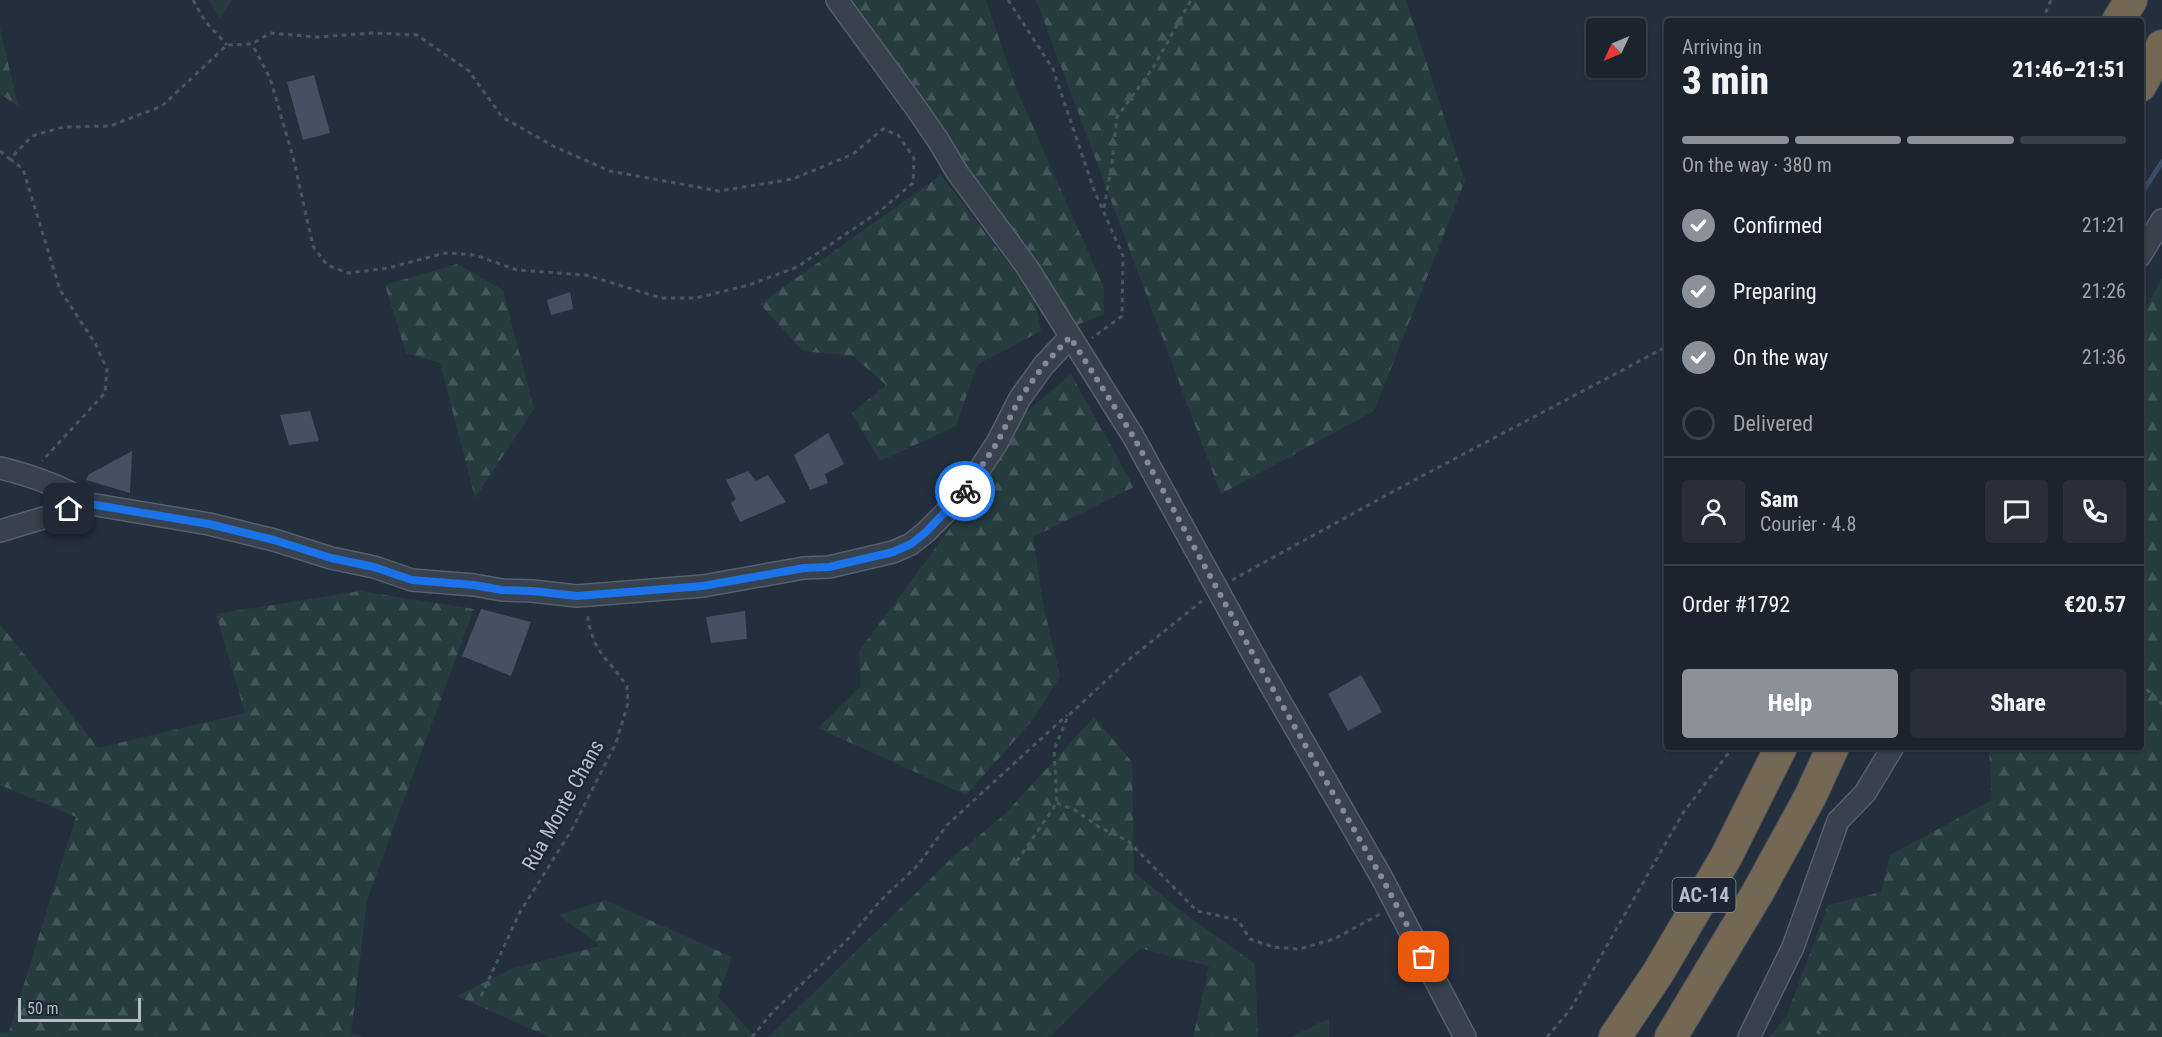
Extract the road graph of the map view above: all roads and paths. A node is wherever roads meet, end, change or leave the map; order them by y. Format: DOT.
graph roads {
  1 [pos="192,0"];
  2 [pos="837,0"];
  3 [pos="1008,0"];
  4 [pos="1191,0"];
  5 [pos="2051,0"];
  6 [pos="2131,0"];
  7 [pos="2043,18"];
  8 [pos="2120,18"];
  9 [pos="252,44"];
  10 [pos="227,45"];
  11 [pos="2162,46"];
  12 [pos="2144,79"];
  13 [pos="0,151"];
  14 [pos="10,159"];
  15 [pos="1103,210"];
  16 [pos="2162,220"];
  17 [pos="2144,249"];
  18 [pos="1074,342"];
  19 [pos="1664,348"];
  20 [pos="0,468"];
  21 [pos="29,475"];
  22 [pos="90,504"];
  23 [pos="0,531"];
  24 [pos="1218,588"];
  25 [pos="592,594"];
  26 [pos="2144,687"];
  27 [pos="2162,704"];
  28 [pos="1068,715"];
  29 [pos="1731,750"];
  30 [pos="1780,750"];
  31 [pos="1832,750"];
  32 [pos="1891,750"];
  33 [pos="1057,803"];
  34 [pos="1017,861"];
  35 [pos="1396,904"];
  36 [pos="481,996"];
  37 [pos="1817,1030"];
  38 [pos="753,1037"];
  39 [pos="1465,1037"];
  40 [pos="1547,1037"];
  41 [pos="1615,1037"];
  42 [pos="1671,1037"];
  43 [pos="1749,1037"];
  44 [pos="1823,1037"];
  1 -- 10 [label="path"];
  2 -- 18 [label="street"];
  3 -- 15 [label="path"];
  4 -- 15 [label="path"];
  5 -- 7 [label="path"];
  6 -- 8 [label="highway"];
  9 -- 9 [label="path"];
  9 -- 10 [label="path"];
  10 -- 14 [label="path"];
  11 -- 12 [label="highway"];
  13 -- 14 [label="path"];
  14 -- 21 [label="path"];
  15 -- 18 [label="path"];
  16 -- 17 [label="street"];
  18 -- 24 [label="street"];
  18 -- 25 [label="street"];
  19 -- 24 [label="path"];
  20 -- 21 [label="street"];
  21 -- 22 [label="street"];
  22 -- 23 [label="street"];
  22 -- 25 [label="street"];
  24 -- 33 [label="path"];
  24 -- 35 [label="street"];
  25 -- 36 [label="path, Rúa Monte Chans"];
  26 -- 27 [label="path"];
  28 -- 38 [label="path"];
  29 -- 40 [label="path"];
  30 -- 41 [label="highway, AC-14"];
  31 -- 42 [label="highway, AC-14"];
  32 -- 43 [label="street"];
  33 -- 34 [label="path"];
  33 -- 35 [label="path"];
  35 -- 39 [label="street"];
  37 -- 44 [label="path"];
}
